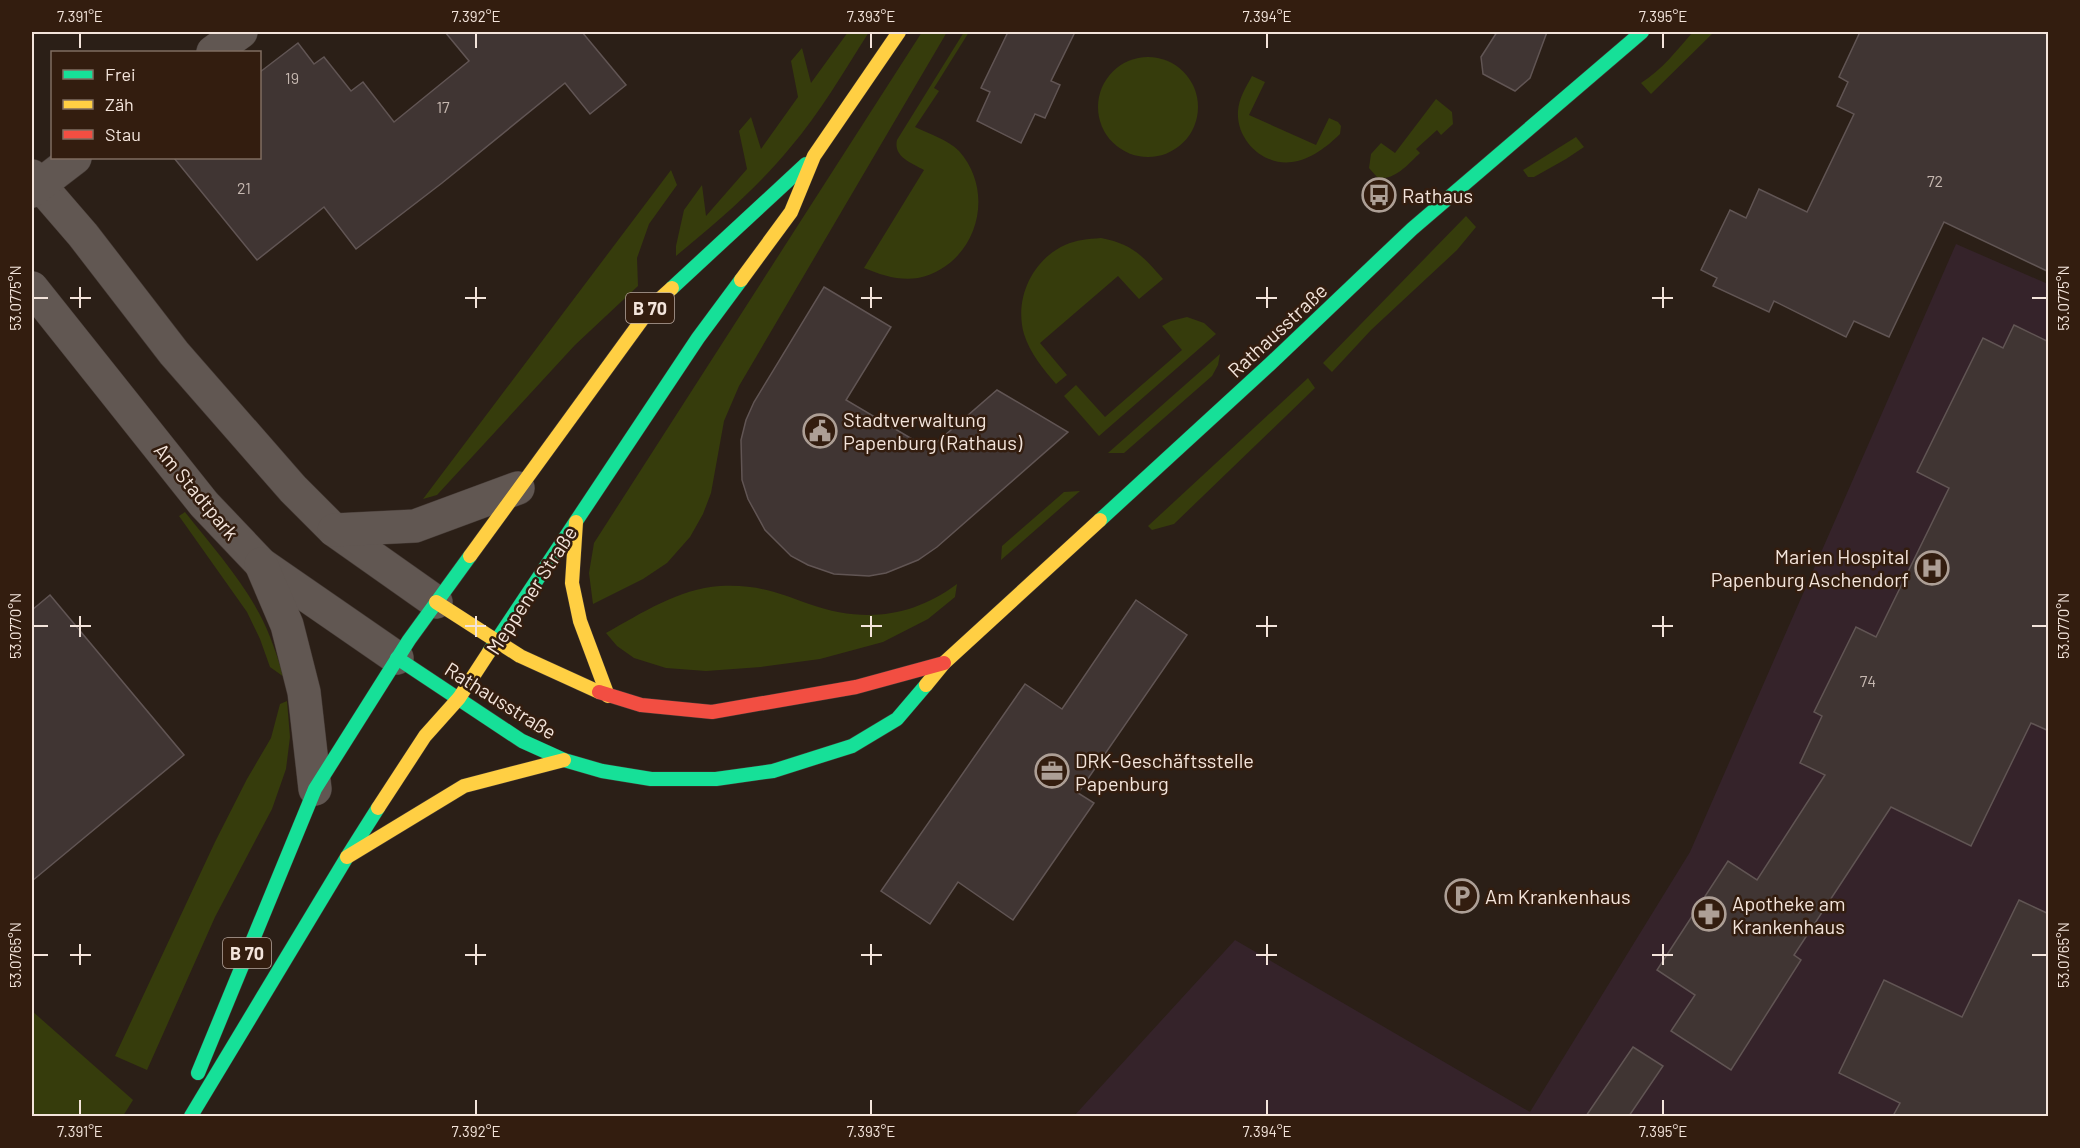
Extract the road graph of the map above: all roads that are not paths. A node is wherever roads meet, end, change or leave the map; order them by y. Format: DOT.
graph roads {
  1 [pos="241,32"];
  2 [pos="899,32"];
  3 [pos="1642,32"];
  4 [pos="214,51"];
  5 [pos="814,156"];
  6 [pos="73,159"];
  7 [pos="34,184"];
  8 [pos="32,288"];
  9 [pos="518,488"];
  10 [pos="576,522"];
  11 [pos="334,530"];
  12 [pos="261,564"];
  13 [pos="436,602"];
  14 [pos="497,641"];
  15 [pos="397,658"];
  16 [pos="944,663"];
  17 [pos="608,696"];
  18 [pos="459,698"];
  19 [pos="564,760"];
  20 [pos="315,789"];
  21 [pos="347,857"];
  22 [pos="180,1116"];
  23 [pos="191,1116"];
  1 -- 4 [label="street"];
  2 -- 5 [label="street, Meppener Straße / B 70"];
  3 -- 16 [label="street, Rathausstraße"];
  5 -- 9 [label="street, Meppener Straße / B 70"];
  5 -- 10 [label="street, Meppener Straße / B 70"];
  6 -- 7 [label="street"];
  7 -- 11 [label="street"];
  8 -- 12 [label="street, Am Stadtpark"];
  9 -- 11 [label="street"];
  9 -- 13 [label="street, Meppener Straße / B 70"];
  10 -- 14 [label="street, Meppener Straße / B 70"];
  10 -- 17 [label="street"];
  11 -- 13 [label="street"];
  12 -- 15 [label="street, Am Stadtpark"];
  12 -- 20 [label="street, Meppener Straße / B 70"];
  13 -- 14 [label="street"];
  13 -- 15 [label="street, Meppener Straße / B 70"];
  14 -- 17 [label="street, Rathausstraße"];
  14 -- 18 [label="street, Meppener Straße / B 70"];
  15 -- 18 [label="street, Rathausstraße"];
  15 -- 20 [label="street, Meppener Straße / B 70"];
  16 -- 17 [label="street, Rathausstraße"];
  16 -- 19 [label="street, Rathausstraße"];
  18 -- 19 [label="street, Rathausstraße"];
  18 -- 21 [label="street, Meppener Straße / B 70"];
  19 -- 21 [label="street, B 70"];
  20 -- 22 [label="street, Meppener Straße / B 70"];
  21 -- 23 [label="street, Meppener Straße / B 70"];
}
